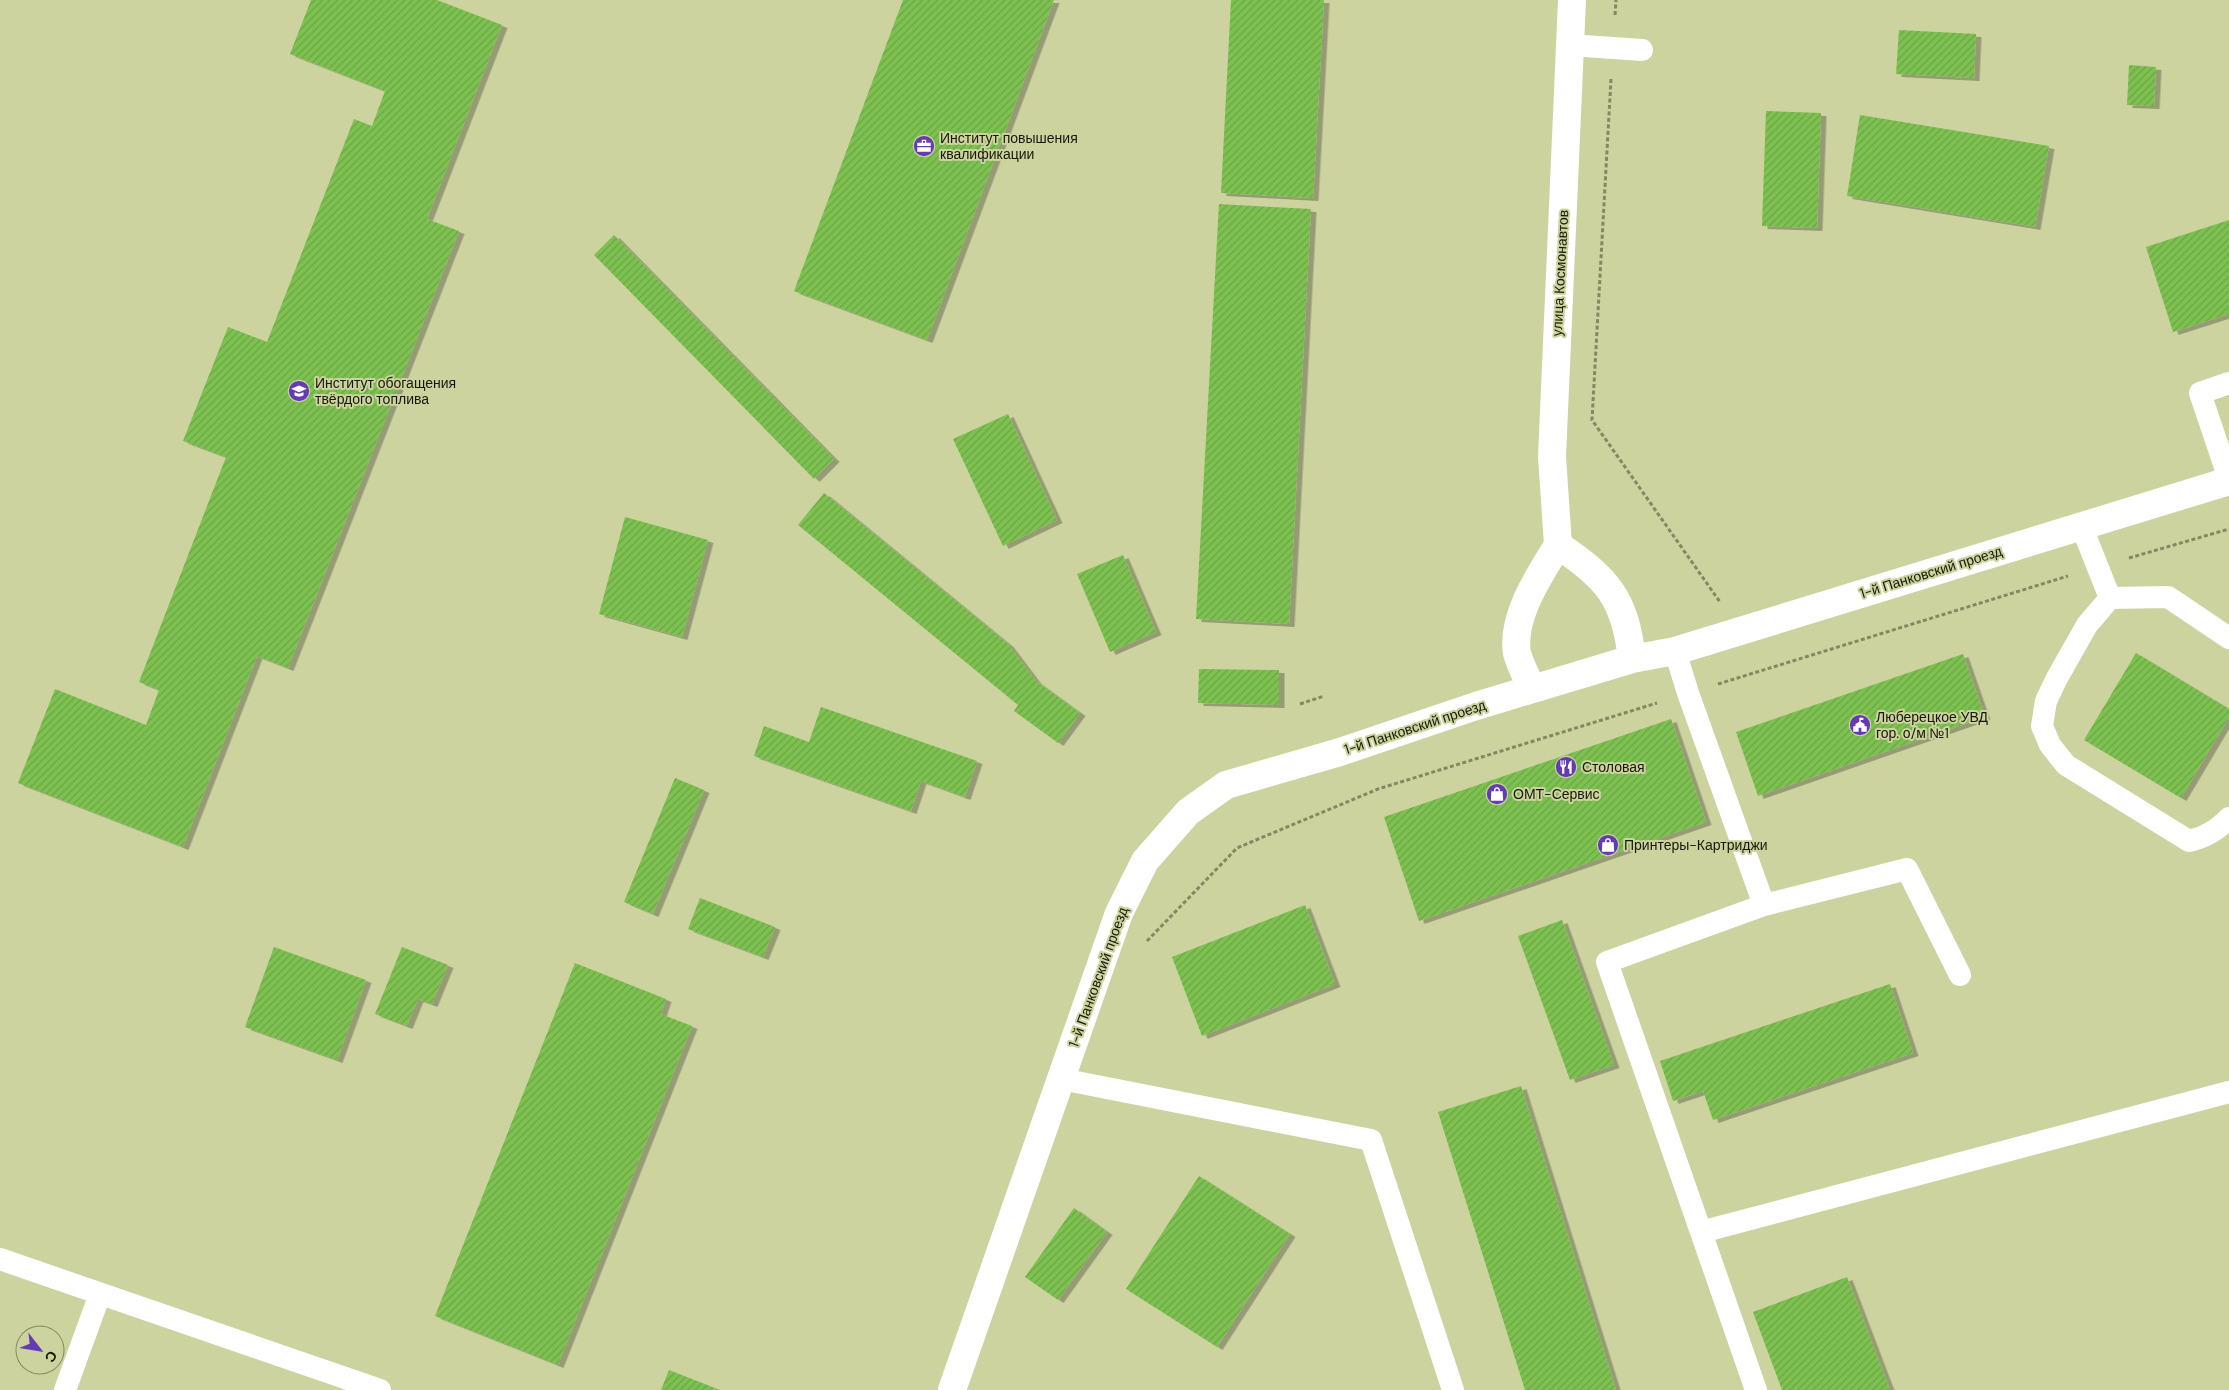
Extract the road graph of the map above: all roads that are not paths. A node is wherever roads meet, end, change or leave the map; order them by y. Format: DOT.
graph roads {
  1 [pos="1572,0"];
  2 [pos="1570,45"];
  3 [pos="1642,50"];
  4 [pos="2229,383"];
  5 [pos="2229,480"];
  6 [pos="2081,525"];
  7 [pos="1558,545"];
  8 [pos="2110,598"];
  9 [pos="2229,638"];
  10 [pos="1675,651"];
  11 [pos="1632,659"];
  12 [pos="1532,689"];
  13 [pos="2229,818"];
  14 [pos="1764,905"];
  15 [pos="1960,975"];
  16 [pos="1061,1079"];
  17 [pos="2229,1092"];
  18 [pos="1701,1232"];
  19 [pos="0,1259"];
  20 [pos="100,1294"];
  21 [pos="65,1390"];
  22 [pos="380,1390"];
  23 [pos="952,1390"];
  24 [pos="1453,1390"];
  25 [pos="1756,1390"];
  1 -- 2 [label="street, улица Космонавтов"];
  2 -- 3 [label="lane"];
  2 -- 7 [label="street, улица Космонавтов"];
  4 -- 5 [label="lane"];
  5 -- 6 [label="street, 1-й Панковский проезд"];
  6 -- 8 [label="lane"];
  6 -- 10 [label="street, 1-й Панковский проезд"];
  7 -- 11 [label="street"];
  7 -- 12 [label="street"];
  8 -- 9 [label="lane"];
  8 -- 13 [label="lane"];
  10 -- 11 [label="street, 1-й Панковский проезд"];
  10 -- 14 [label="lane"];
  11 -- 12 [label="street, 1-й Панковский проезд"];
  12 -- 16 [label="street, 1-й Панковский проезд"];
  14 -- 15 [label="lane"];
  14 -- 18 [label="lane"];
  16 -- 23 [label="street, 1-й Панковский проезд"];
  16 -- 24 [label="lane"];
  17 -- 18 [label="lane"];
  18 -- 25 [label="lane"];
  19 -- 20 [label="lane"];
  20 -- 21 [label="lane"];
  20 -- 22 [label="lane"];
}
